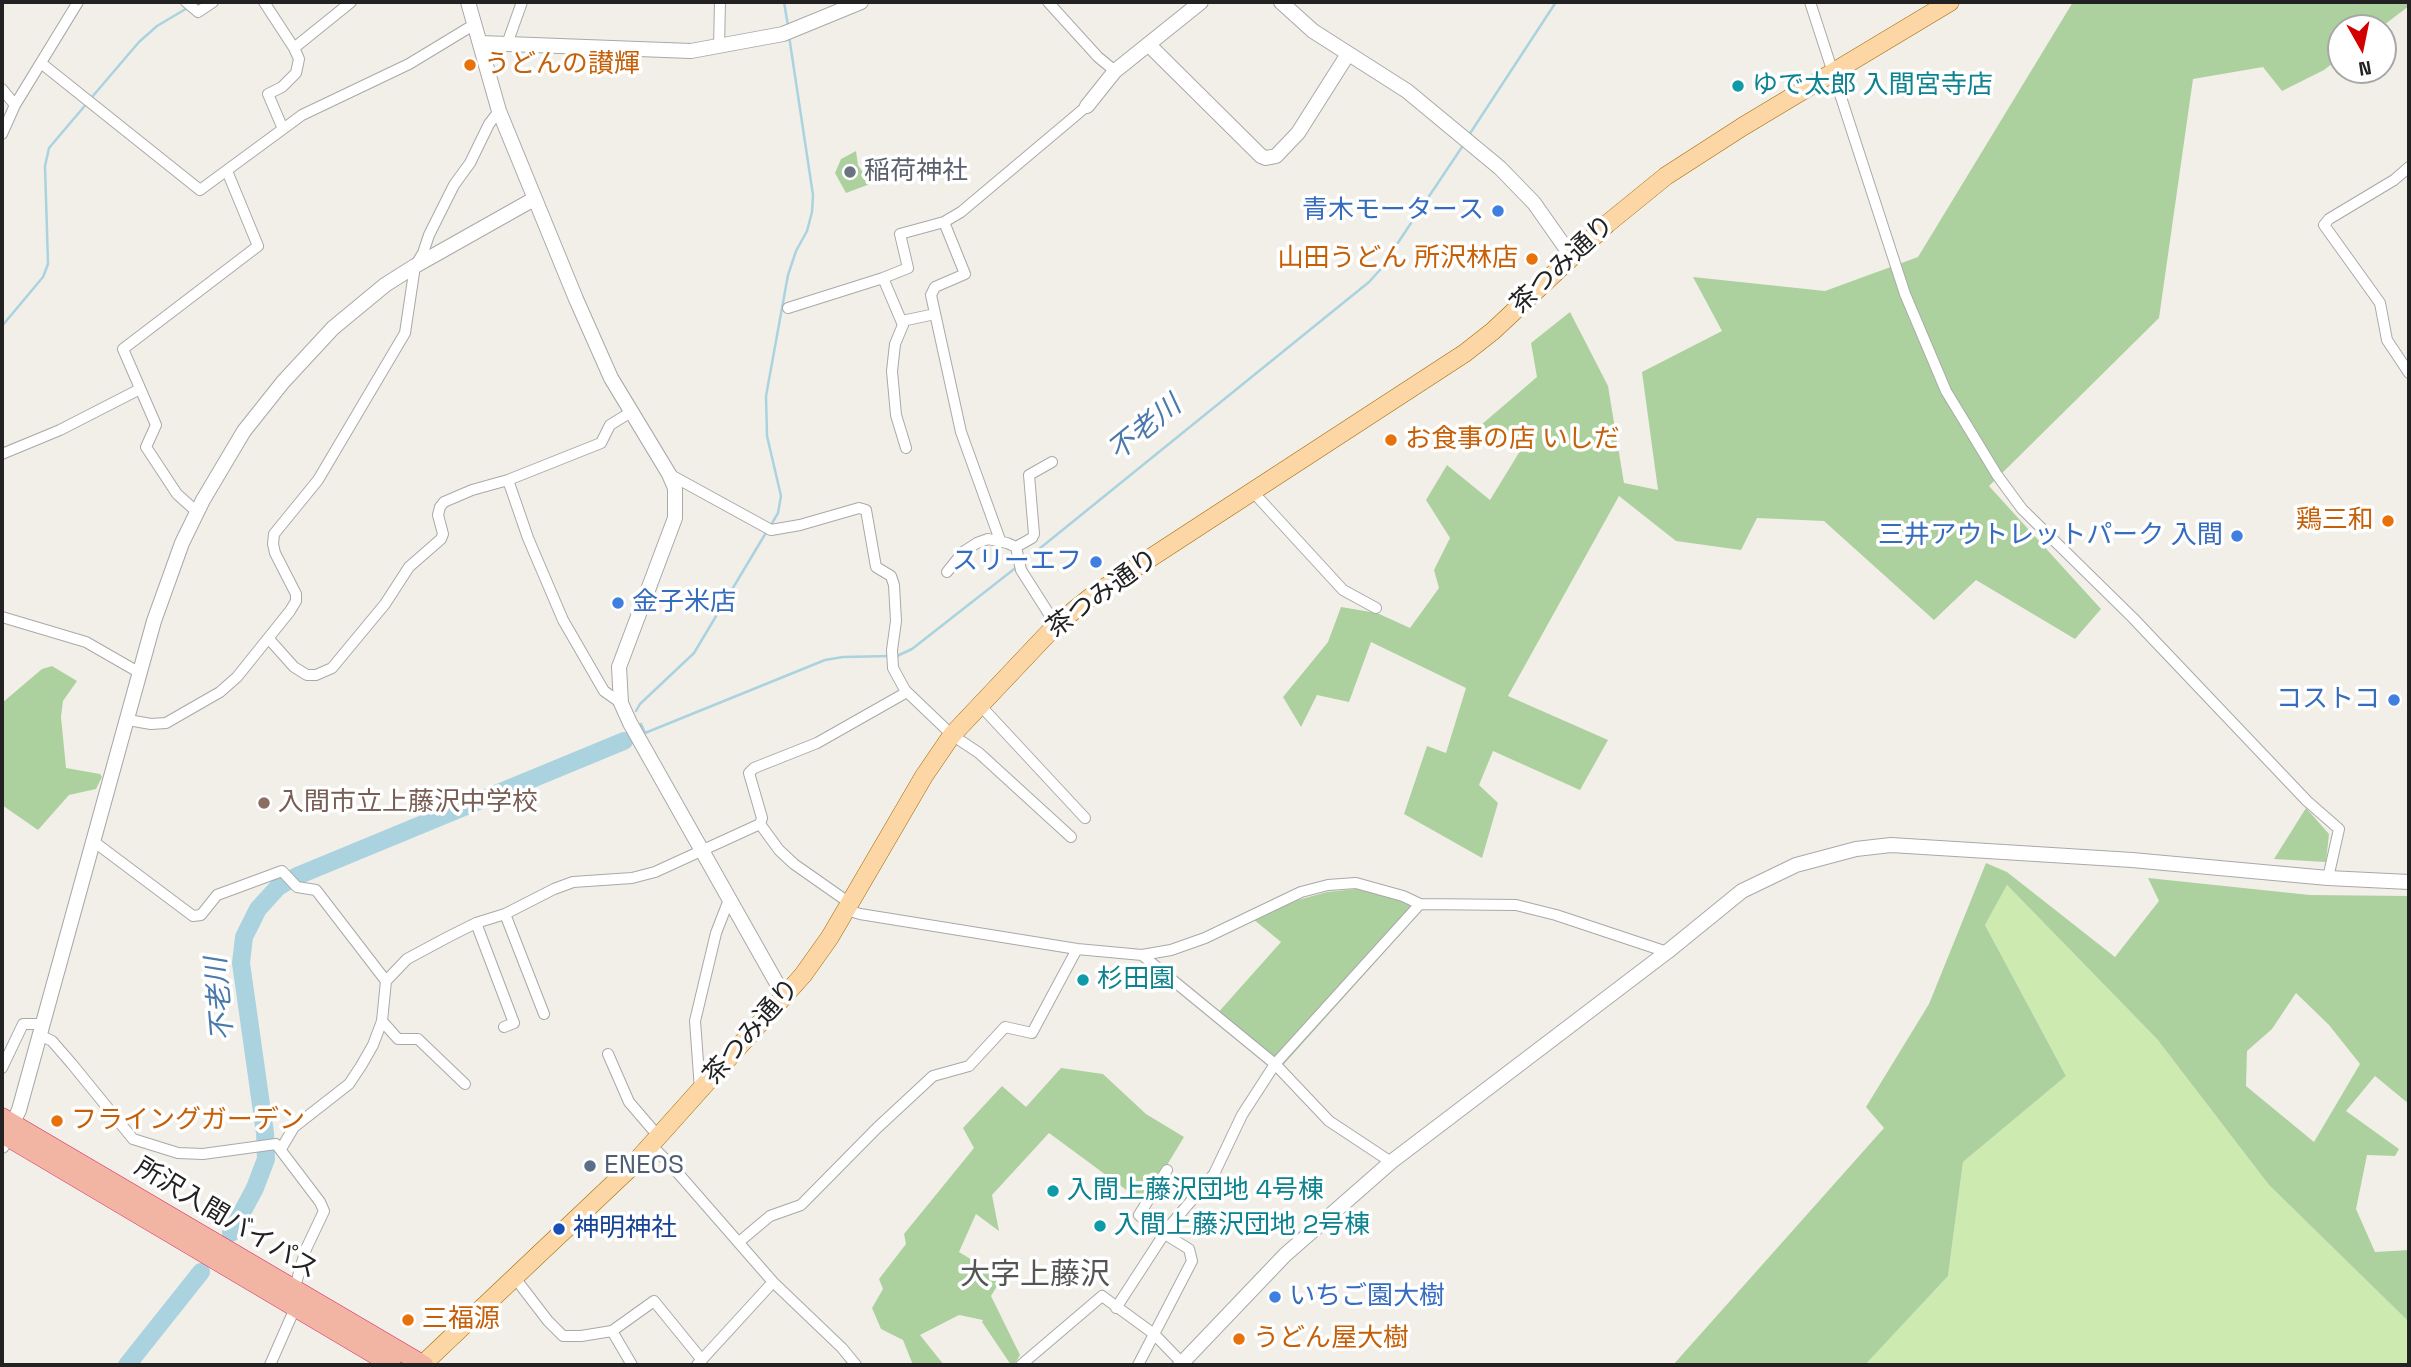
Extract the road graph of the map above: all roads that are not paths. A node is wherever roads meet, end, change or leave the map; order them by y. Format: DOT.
graph roads {
  1 [pos="78,2"];
  2 [pos="213,2"];
  3 [pos="264,2"];
  4 [pos="351,2"];
  5 [pos="468,2"];
  6 [pos="522,2"];
  7 [pos="720,2"];
  8 [pos="861,2"];
  9 [pos="1048,2"];
  10 [pos="1201,2"];
  11 [pos="1281,2"];
  12 [pos="1810,2"];
  13 [pos="1950,2"];
  14 [pos="187,3"];
  15 [pos="475,24"];
  16 [pos="481,43"];
  17 [pos="507,44"];
  18 [pos="1149,45"];
  19 [pos="719,47"];
  20 [pos="293,48"];
  21 [pos="1348,54"];
  22 [pos="41,63"];
  23 [pos="1115,71"];
  24 [pos="1833,73"];
  25 [pos="2,89"];
  26 [pos="15,105"];
  27 [pos="1087,106"];
  28 [pos="499,111"];
  29 [pos="283,129"];
  30 [pos="2,134"];
  31 [pos="2409,167"];
  32 [pos="227,171"];
  33 [pos="534,199"];
  34 [pos="944,222"];
  35 [pos="1572,257"];
  36 [pos="415,266"];
  37 [pos="883,278"];
  38 [pos="788,308"];
  39 [pos="935,314"];
  40 [pos="902,321"];
  41 [pos="2409,373"];
  42 [pos="140,389"];
  43 [pos="631,412"];
  44 [pos="906,448"];
  45 [pos="2,454"];
  46 [pos="1052,462"];
  47 [pos="669,474"];
  48 [pos="508,480"];
  49 [pos="1253,492"];
  50 [pos="197,512"];
  51 [pos="1000,540"];
  52 [pos="1016,547"];
  53 [pos="947,572"];
  54 [pos="1376,608"];
  55 [pos="2,617"];
  56 [pos="1056,625"];
  57 [pos="269,639"];
  58 [pos="140,673"];
  59 [pos="907,692"];
  60 [pos="621,703"];
  61 [pos="979,705"];
  62 [pos="128,720"];
  63 [pos="951,735"];
  64 [pos="1085,818"];
  65 [pos="760,824"];
  66 [pos="1071,837"];
  67 [pos="93,841"];
  68 [pos="703,851"];
  69 [pos="2328,878"];
  70 [pos="2409,882"];
  71 [pos="730,897"];
  72 [pos="1420,904"];
  73 [pos="849,907"];
  74 [pos="505,914"];
  75 [pos="476,923"];
  76 [pos="1077,949"];
  77 [pos="1667,952"];
  78 [pos="1142,955"];
  79 [pos="386,981"];
  80 [pos="784,996"];
  81 [pos="544,1014"];
  82 [pos="382,1021"];
  83 [pos="504,1027"];
  84 [pos="42,1030"];
  85 [pos="608,1054"];
  86 [pos="1275,1065"];
  87 [pos="2,1068"];
  88 [pos="466,1084"];
  89 [pos="700,1092"];
  90 [pos="5,1131"];
  91 [pos="655,1141"];
  92 [pos="279,1147"];
  93 [pos="1391,1162"];
  94 [pos="1167,1170"];
  95 [pos="1165,1233"];
  96 [pos="739,1242"];
  97 [pos="228,1259"];
  98 [pos="515,1278"];
  99 [pos="773,1282"];
  100 [pos="294,1290"];
  101 [pos="295,1308"];
  102 [pos="1116,1308"];
  103 [pos="612,1331"];
  104 [pos="1154,1334"];
  105 [pos="699,1362"];
  106 [pos="1181,1364"];
  107 [pos="270,1365"];
  108 [pos="392,1365"];
  109 [pos="423,1365"];
  110 [pos="632,1365"];
  111 [pos="856,1365"];
  112 [pos="1021,1365"];
  113 [pos="1138,1365"];
  1 -- 22 [label="street"];
  2 -- 14 [label="street"];
  3 -- 20 [label="street"];
  4 -- 20 [label="street"];
  5 -- 15 [label="street"];
  6 -- 17 [label="street"];
  7 -- 19 [label="street"];
  8 -- 19 [label="street"];
  9 -- 23 [label="street"];
  10 -- 18 [label="street"];
  11 -- 21 [label="street"];
  12 -- 24 [label="street"];
  13 -- 24 [label="main road, 茶つみ通り"];
  15 -- 16 [label="street"];
  15 -- 29 [label="street"];
  16 -- 17 [label="street"];
  16 -- 28 [label="street"];
  17 -- 19 [label="street"];
  18 -- 21 [label="street"];
  18 -- 23 [label="street"];
  20 -- 29 [label="street"];
  21 -- 35 [label="street"];
  22 -- 26 [label="street"];
  22 -- 32 [label="street"];
  23 -- 27 [label="street"];
  24 -- 35 [label="main road, 茶つみ通り"];
  24 -- 69 [label="street"];
  25 -- 26 [label="street"];
  26 -- 30 [label="street"];
  27 -- 34 [label="street"];
  28 -- 33 [label="street"];
  28 -- 36 [label="street"];
  29 -- 32 [label="street"];
  31 -- 41 [label="street"];
  32 -- 42 [label="street"];
  33 -- 36 [label="street"];
  33 -- 43 [label="street"];
  34 -- 37 [label="street"];
  34 -- 39 [label="street"];
  35 -- 49 [label="main road, 茶つみ通り"];
  36 -- 50 [label="street"];
  36 -- 57 [label="street"];
  37 -- 38 [label="street"];
  37 -- 40 [label="street"];
  39 -- 40 [label="street"];
  39 -- 51 [label="street"];
  40 -- 44 [label="street"];
  42 -- 45 [label="street"];
  42 -- 50 [label="street"];
  43 -- 47 [label="street"];
  43 -- 48 [label="street"];
  46 -- 52 [label="street"];
  47 -- 59 [label="street"];
  47 -- 60 [label="street"];
  48 -- 57 [label="street"];
  48 -- 60 [label="street"];
  49 -- 54 [label="street"];
  49 -- 56 [label="main road, 茶つみ通り"];
  50 -- 58 [label="street"];
  51 -- 52 [label="street"];
  51 -- 53 [label="street"];
  52 -- 56 [label="street"];
  55 -- 58 [label="street"];
  56 -- 61 [label="main road, 茶つみ通り"];
  57 -- 62 [label="street"];
  58 -- 62 [label="street"];
  59 -- 63 [label="street"];
  59 -- 65 [label="street"];
  60 -- 68 [label="street"];
  61 -- 63 [label="main road, 茶つみ通り"];
  61 -- 64 [label="street"];
  62 -- 67 [label="street"];
  63 -- 66 [label="street"];
  63 -- 73 [label="main road, 茶つみ通り"];
  65 -- 68 [label="street"];
  65 -- 73 [label="street"];
  67 -- 79 [label="street"];
  67 -- 84 [label="street"];
  68 -- 71 [label="street"];
  68 -- 74 [label="street"];
  69 -- 70 [label="street"];
  69 -- 77 [label="street"];
  71 -- 80 [label="street"];
  71 -- 89 [label="street"];
  72 -- 77 [label="street"];
  72 -- 78 [label="street"];
  72 -- 86 [label="street"];
  73 -- 76 [label="street"];
  73 -- 80 [label="main road, 茶つみ通り"];
  74 -- 75 [label="street"];
  74 -- 81 [label="street"];
  75 -- 79 [label="street"];
  75 -- 83 [label="street"];
  76 -- 78 [label="street"];
  76 -- 96 [label="street"];
  77 -- 93 [label="street"];
  78 -- 86 [label="street"];
  79 -- 82 [label="street"];
  80 -- 89 [label="main road, 茶つみ通り"];
  82 -- 88 [label="street"];
  82 -- 92 [label="street"];
  84 -- 87 [label="street"];
  84 -- 90 [label="street"];
  84 -- 92 [label="street"];
  85 -- 91 [label="street"];
  86 -- 93 [label="street"];
  86 -- 95 [label="street"];
  89 -- 91 [label="main road, 茶つみ通り"];
  90 -- 97 [label="highway, 所沢入間バイパス"];
  91 -- 96 [label="street"];
  91 -- 98 [label="main road, 茶つみ通り"];
  92 -- 100 [label="street"];
  93 -- 106 [label="street"];
  94 -- 95 [label="street"];
  95 -- 102 [label="street"];
  95 -- 104 [label="street"];
  96 -- 99 [label="street"];
  97 -- 100 [label="highway, 所沢入間バイパス"];
  97 -- 101 [label="highway, 所沢入間バイパス"];
  98 -- 103 [label="street"];
  98 -- 109 [label="main road, 茶つみ通り"];
  99 -- 105 [label="street"];
  99 -- 111 [label="street"];
  100 -- 109 [label="highway, 所沢入間バイパス"];
  101 -- 107 [label="street"];
  101 -- 108 [label="highway, 所沢入間バイパス"];
  102 -- 104 [label="street"];
  102 -- 112 [label="street"];
  103 -- 105 [label="street"];
  103 -- 110 [label="street"];
  104 -- 106 [label="street"];
  104 -- 113 [label="street"];
}
